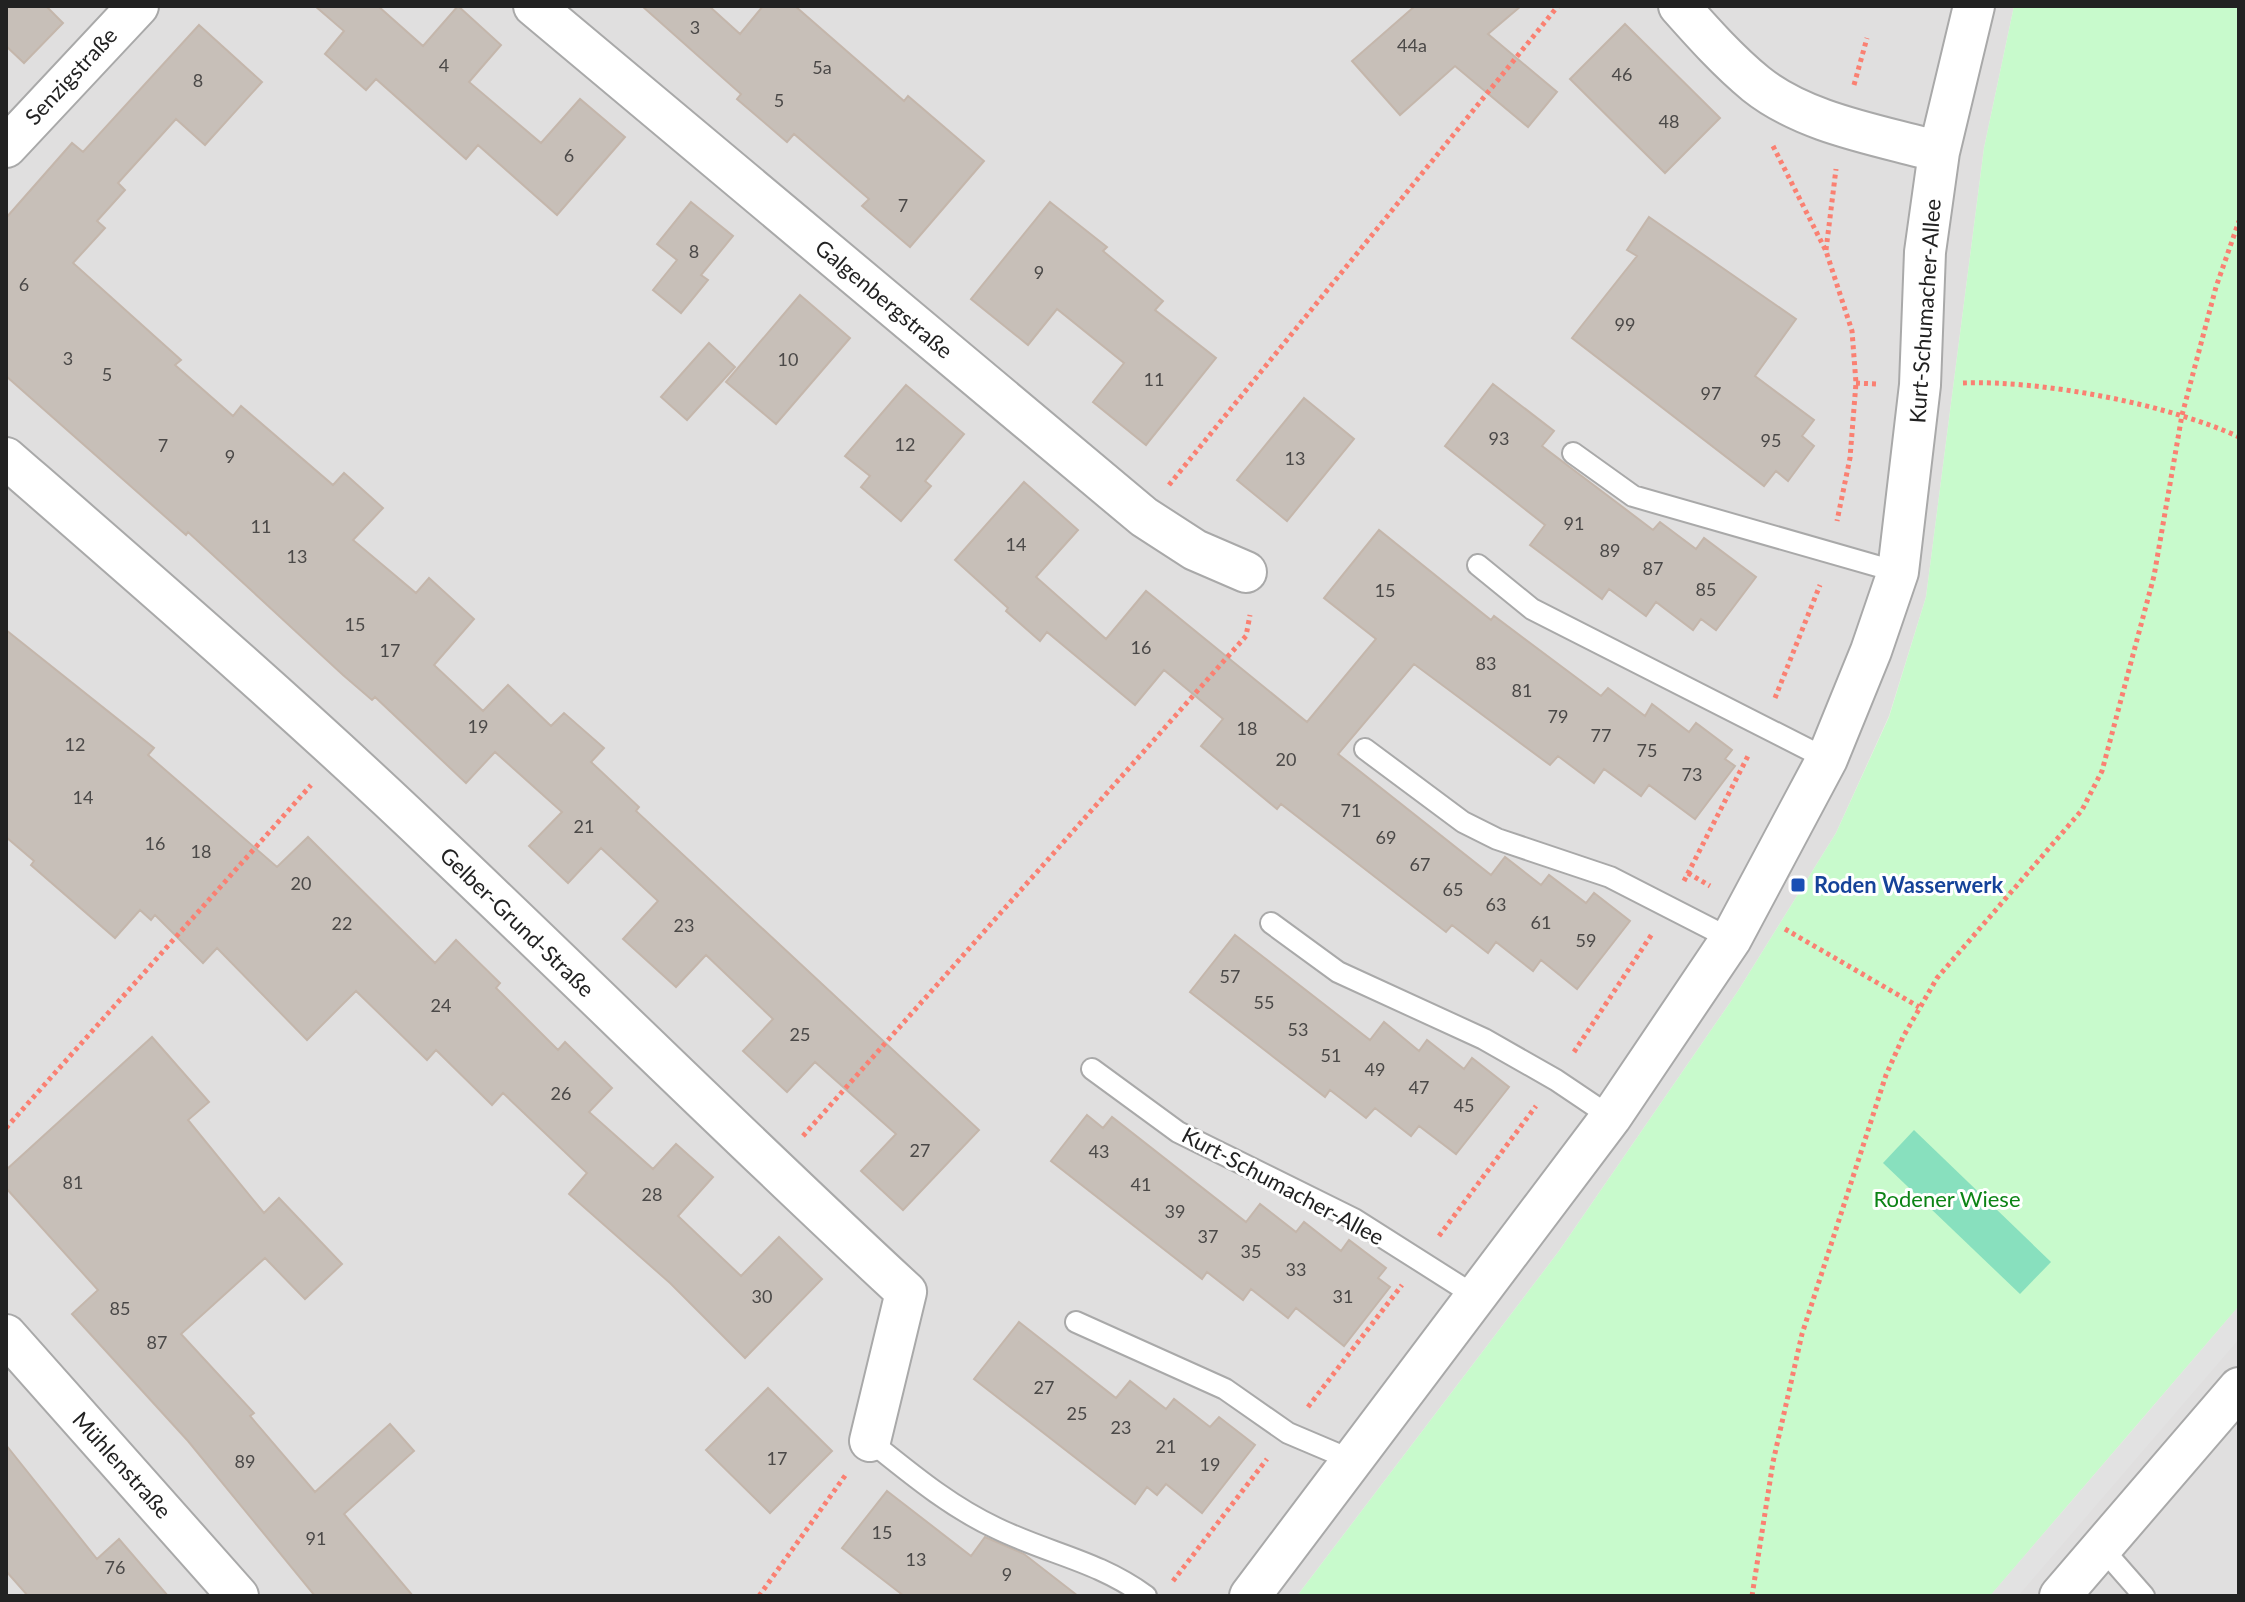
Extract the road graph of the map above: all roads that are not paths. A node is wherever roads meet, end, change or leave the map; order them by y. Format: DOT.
graph roads {
  1 [pos="138,6"];
  2 [pos="534,6"];
  3 [pos="1679,6"];
  4 [pos="1974,6"];
  5 [pos="6,147"];
  6 [pos="1939,152"];
  7 [pos="1573,453"];
  8 [pos="6,458"];
  9 [pos="1478,565"];
  10 [pos="1246,572"];
  11 [pos="1898,572"];
  12 [pos="1365,749"];
  13 [pos="1827,759"];
  14 [pos="1271,923"];
  15 [pos="1731,939"];
  16 [pos="1092,1069"];
  17 [pos="1611,1117"];
  18 [pos="1477,1297"];
  19 [pos="1076,1322"];
  20 [pos="6,1335"];
  21 [pos="2239,1388"];
  22 [pos="870,1441"];
  23 [pos="1354,1461"];
  24 [pos="2101,1547"];
  25 [pos="238,1596"];
  26 [pos="1146,1596"];
  27 [pos="1250,1596"];
  28 [pos="2060,1596"];
  29 [pos="2144,1596"];
  1 -- 5 [label="street, Senzigstraße"];
  2 -- 10 [label="street, Galgenbergstraße"];
  3 -- 6 [label="street"];
  4 -- 6 [label="street, Kurt-Schumacher-Allee"];
  6 -- 11 [label="street, Kurt-Schumacher-Allee"];
  7 -- 11 [label="lane"];
  8 -- 22 [label="street, Gelber-Grund-Straße"];
  9 -- 13 [label="lane"];
  11 -- 13 [label="street, Kurt-Schumacher-Allee"];
  12 -- 15 [label="lane"];
  13 -- 15 [label="street, Kurt-Schumacher-Allee"];
  14 -- 17 [label="lane"];
  15 -- 17 [label="street, Kurt-Schumacher-Allee"];
  16 -- 18 [label="lane, Kurt-Schumacher-Allee"];
  17 -- 18 [label="street, Kurt-Schumacher-Allee"];
  18 -- 23 [label="street, Kurt-Schumacher-Allee"];
  19 -- 23 [label="lane"];
  20 -- 25 [label="street, Mühlenstraße"];
  21 -- 24 [label="street"];
  22 -- 26 [label="lane"];
  23 -- 27 [label="street, Kurt-Schumacher-Allee"];
  24 -- 28 [label="street"];
  24 -- 29 [label="lane"];
}
